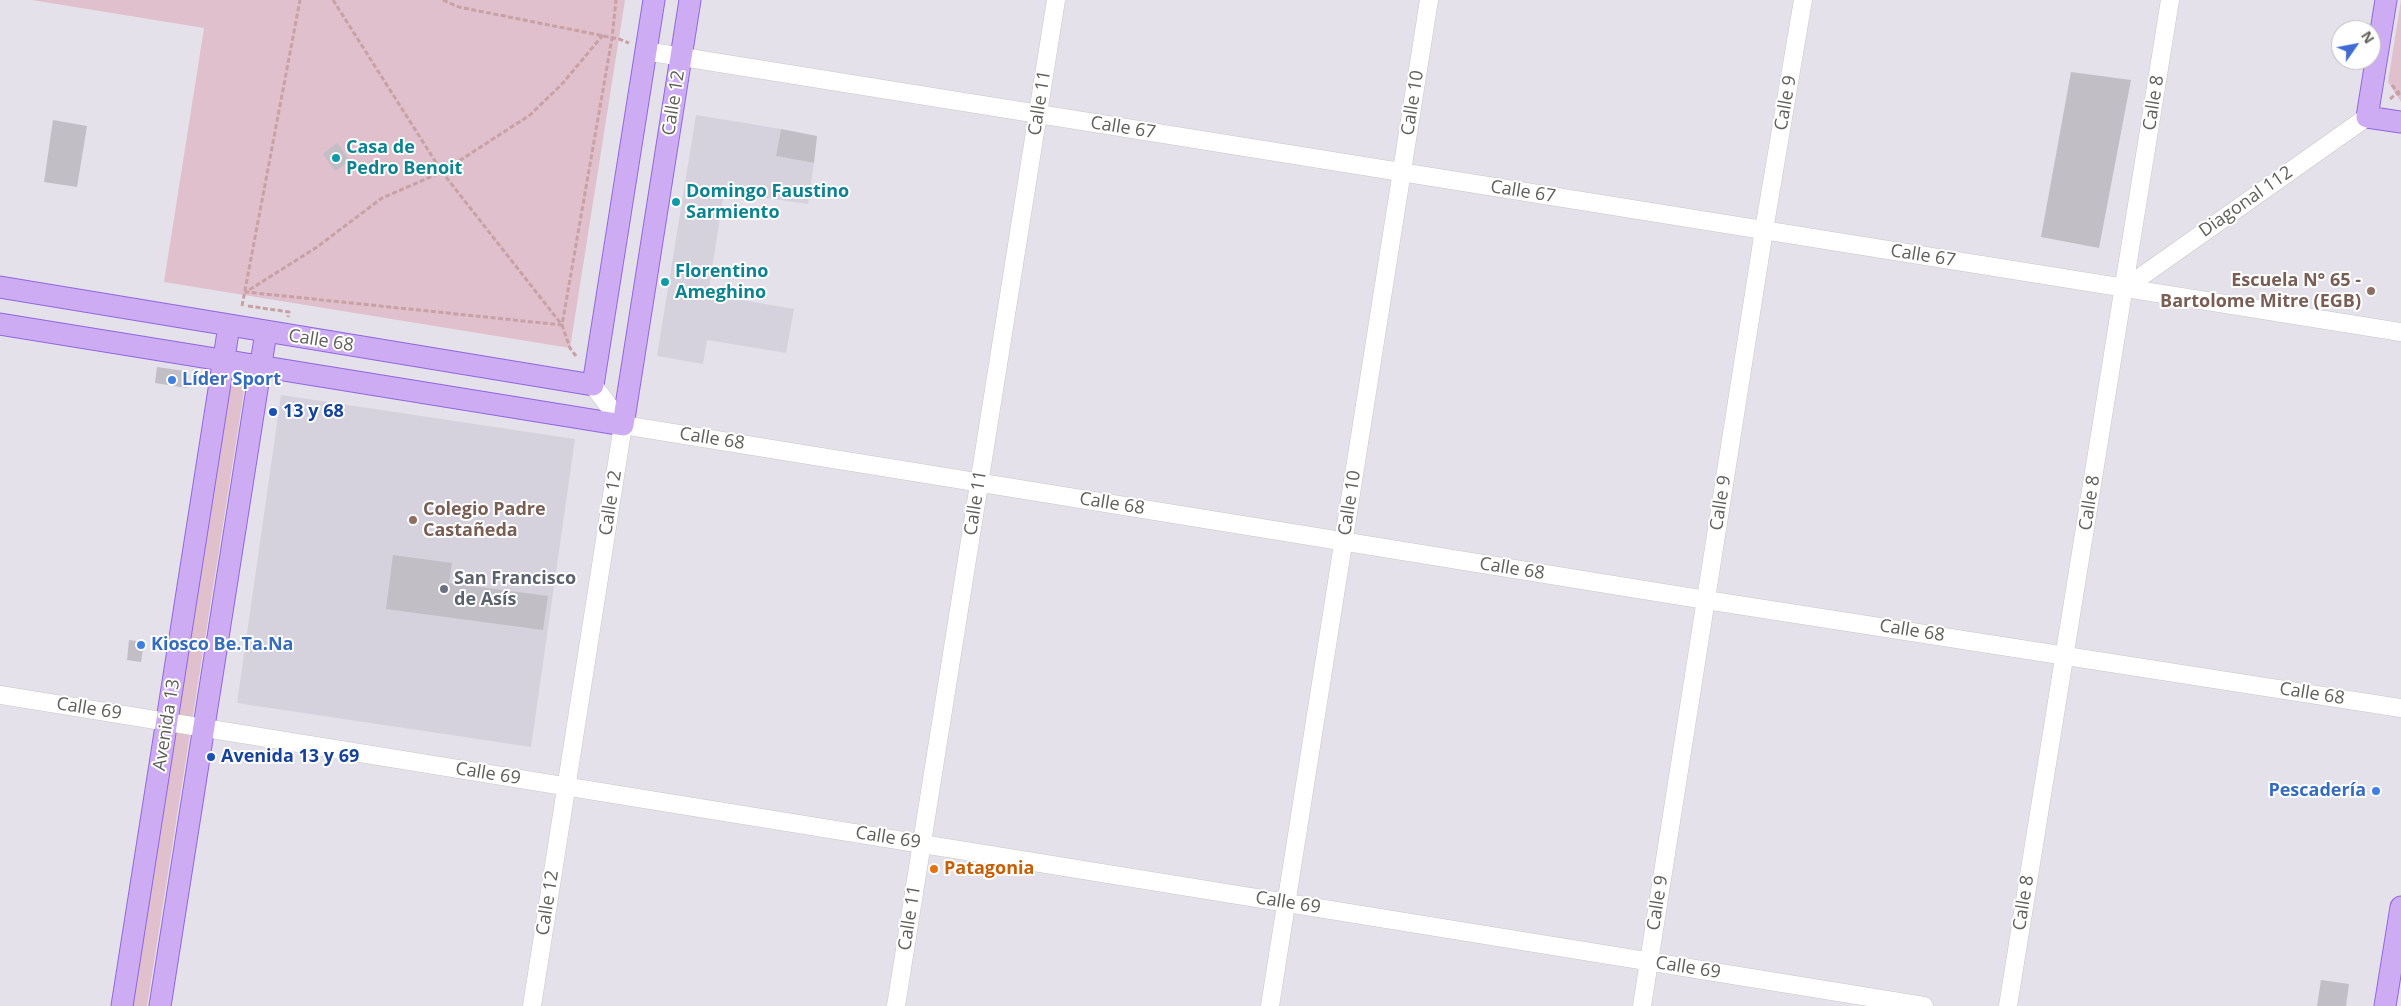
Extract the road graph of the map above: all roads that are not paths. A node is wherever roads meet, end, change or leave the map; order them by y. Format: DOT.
graph roads {
  1 [pos="654,0"];
  2 [pos="690,0"];
  3 [pos="1056,0"];
  4 [pos="1429,0"];
  5 [pos="1803,0"];
  6 [pos="2170,0"];
  7 [pos="2386,0"];
  8 [pos="640,48"];
  9 [pos="681,57"];
  10 [pos="1038,114"];
  11 [pos="2367,117"];
  12 [pos="2401,122"];
  13 [pos="1402,172"];
  14 [pos="1764,230"];
  15 [pos="0,287"];
  16 [pos="2125,288"];
  17 [pos="0,324"];
  18 [pos="229,326"];
  19 [pos="266,332"];
  20 [pos="2401,332"];
  21 [pos="224,360"];
  22 [pos="260,366"];
  23 [pos="593,384"];
  24 [pos="623,425"];
  25 [pos="979,482"];
  26 [pos="1344,542"];
  27 [pos="1706,600"];
  28 [pos="2065,654"];
  29 [pos="0,694"];
  30 [pos="2401,708"];
  31 [pos="167,722"];
  32 [pos="204,728"];
  33 [pos="566,786"];
  34 [pos="921,844"];
  35 [pos="1287,903"];
  36 [pos="2401,907"];
  37 [pos="1649,961"];
  38 [pos="122,1006"];
  39 [pos="160,1006"];
  40 [pos="532,1006"];
  41 [pos="896,1006"];
  42 [pos="1270,1006"];
  43 [pos="1642,1006"];
  44 [pos="1924,1006"];
  45 [pos="2008,1006"];
  46 [pos="2385,1006"];
  1 -- 8 [label="main road, Calle 12"];
  2 -- 9 [label="main road, Calle 12"];
  3 -- 10 [label="street, Calle 11"];
  4 -- 13 [label="street, Calle 10"];
  5 -- 14 [label="street, Calle 9"];
  6 -- 16 [label="street, Calle 8"];
  7 -- 11 [label="main road"];
  8 -- 9 [label="street, Calle 67"];
  8 -- 23 [label="main road, Calle 12"];
  9 -- 10 [label="street, Calle 67"];
  9 -- 24 [label="main road, Calle 12"];
  10 -- 13 [label="street, Calle 67"];
  10 -- 25 [label="street, Calle 11"];
  11 -- 12 [label="main road"];
  11 -- 16 [label="street, Diagonal 112"];
  13 -- 14 [label="street, Calle 67"];
  13 -- 26 [label="street, Calle 10"];
  14 -- 16 [label="street, Calle 67"];
  14 -- 27 [label="street, Calle 9"];
  15 -- 18 [label="main road, Calle 68"];
  16 -- 20 [label="street, Calle 67"];
  16 -- 28 [label="street, Calle 8"];
  17 -- 21 [label="main road, Calle 68"];
  18 -- 19 [label="main road, Calle 68"];
  18 -- 21 [label="main road, Avenida 13"];
  19 -- 22 [label="main road, Avenida 13"];
  19 -- 23 [label="main road, Calle 68"];
  21 -- 22 [label="main road, Calle 68"];
  21 -- 31 [label="main road, Avenida 13"];
  22 -- 24 [label="main road, Calle 68"];
  22 -- 32 [label="main road, Avenida 13"];
  23 -- 24 [label="street"];
  24 -- 25 [label="street, Calle 68"];
  24 -- 33 [label="street, Calle 12"];
  25 -- 26 [label="street, Calle 68"];
  25 -- 34 [label="street, Calle 11"];
  26 -- 27 [label="street, Calle 68"];
  26 -- 35 [label="street, Calle 10"];
  27 -- 28 [label="street, Calle 68"];
  27 -- 37 [label="street, Calle 9"];
  28 -- 30 [label="street, Calle 68"];
  28 -- 45 [label="street, Calle 8"];
  29 -- 31 [label="street, Calle 69"];
  31 -- 32 [label="street, Calle 69"];
  31 -- 38 [label="main road, Avenida 13"];
  32 -- 33 [label="street, Calle 69"];
  32 -- 39 [label="main road, Avenida 13"];
  33 -- 34 [label="street, Calle 69"];
  33 -- 40 [label="street, Calle 12"];
  34 -- 35 [label="street, Calle 69"];
  34 -- 41 [label="street, Calle 11"];
  35 -- 37 [label="street, Calle 69"];
  35 -- 42 [label="street, Calle 10"];
  36 -- 46 [label="main road"];
  37 -- 43 [label="street, Calle 9"];
  37 -- 44 [label="street, Calle 69"];
}
